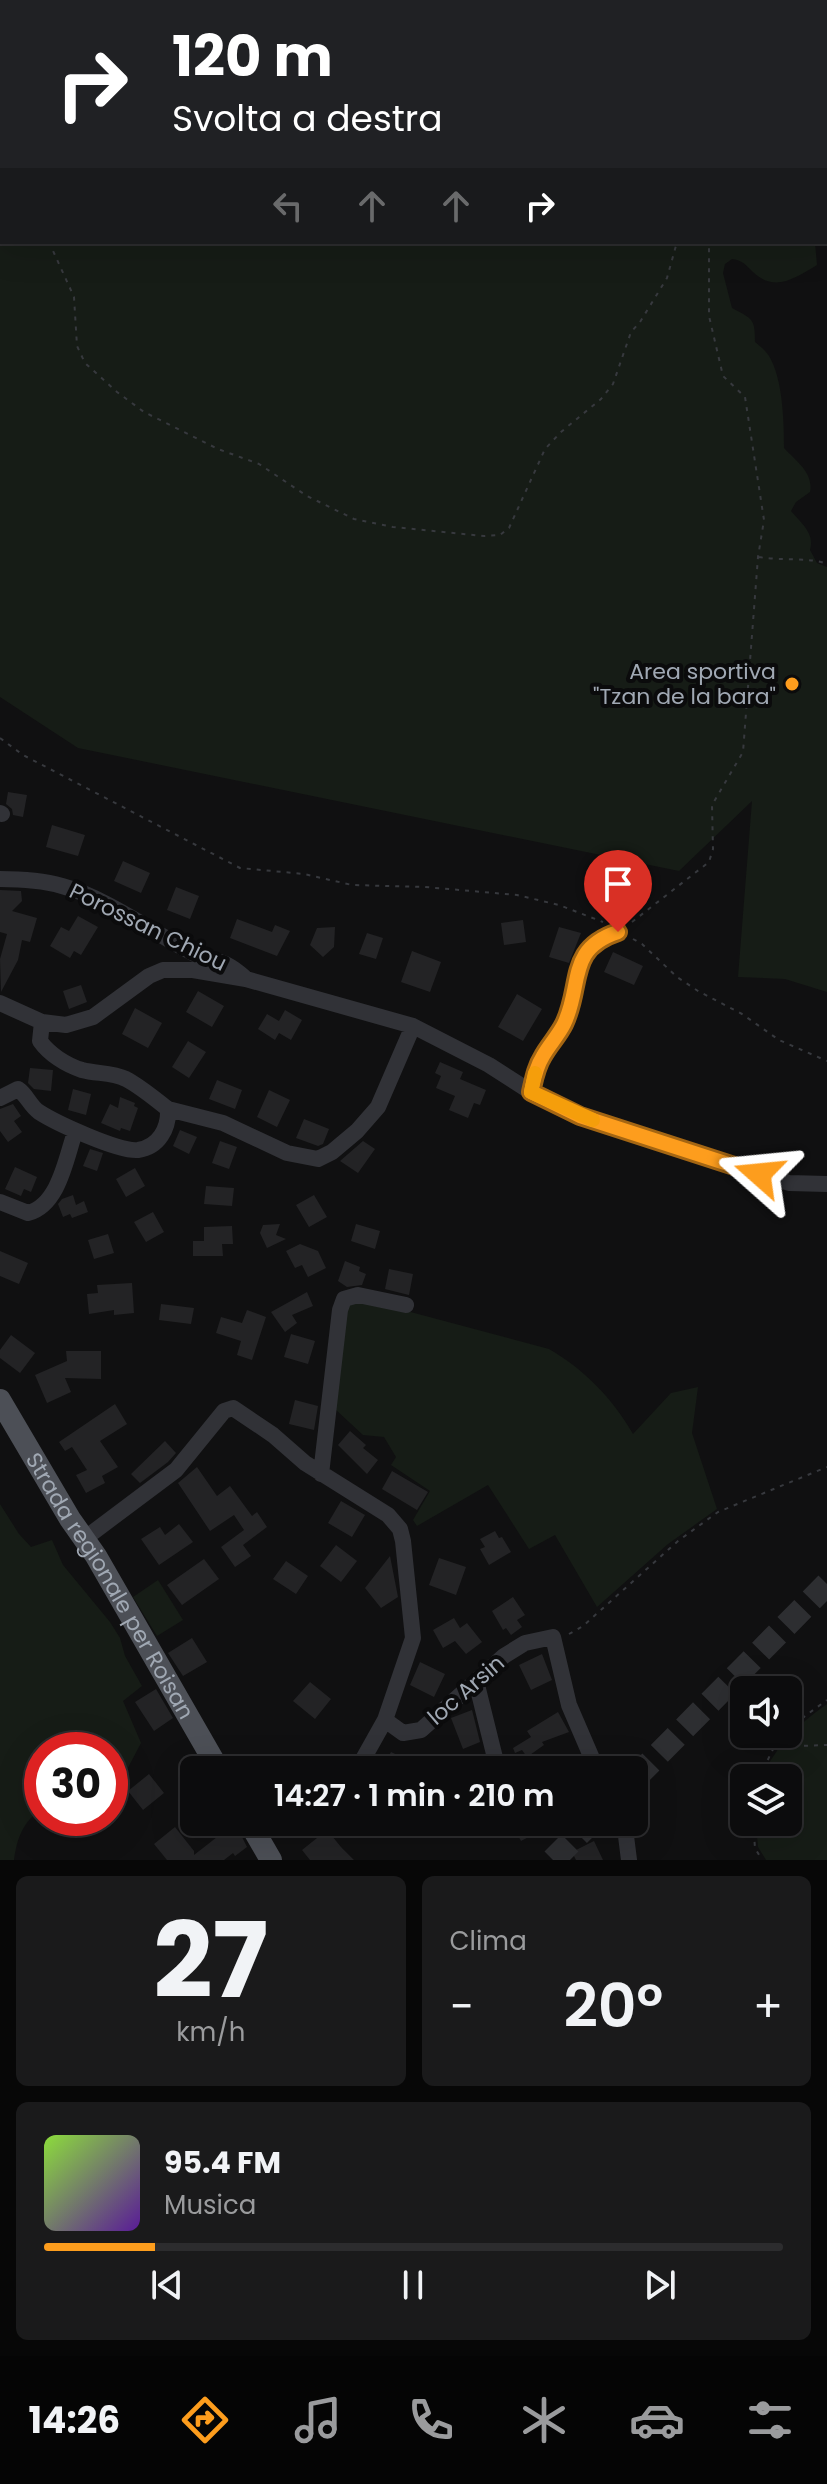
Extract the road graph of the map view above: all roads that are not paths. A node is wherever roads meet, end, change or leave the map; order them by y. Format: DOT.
graph roads {
  1 [pos="0,879"];
  2 [pos="618,932"];
  3 [pos="246,979"];
  4 [pos="0,1003"];
  5 [pos="42,1022"];
  6 [pos="418,1029"];
  7 [pos="531,1092"];
  8 [pos="0,1098"];
  9 [pos="168,1109"];
  10 [pos="75,1132"];
  11 [pos="827,1184"];
  12 [pos="0,1202"];
  13 [pos="406,1305"];
  14 [pos="1,1404"];
  15 [pos="321,1474"];
  16 [pos="84,1539"];
  17 [pos="476,1681"];
  18 [pos="385,1720"];
  19 [pos="211,1756"];
  20 [pos="365,1756"];
  21 [pos="495,1756"];
  22 [pos="591,1756"];
  23 [pos="257,1836"];
  24 [pos="626,1836"];
  25 [pos="271,1860"];
  26 [pos="629,1860"];
  1 -- 3 [label="street, Porossan Chiou"];
  2 -- 7 [label="street"];
  3 -- 5 [label="street, Porossan Chiou"];
  3 -- 6 [label="street, Porossan Chiou"];
  4 -- 5 [label="street, Porossan Chiou"];
  5 -- 9 [label="street"];
  6 -- 7 [label="street, Porossan Chiou"];
  6 -- 9 [label="street"];
  7 -- 11 [label="street, Porossan Chiou"];
  8 -- 10 [label="street"];
  9 -- 10 [label="street"];
  10 -- 12 [label="street"];
  13 -- 15 [label="street"];
  14 -- 16 [label="main road, Strada regionale per Roisan"];
  15 -- 16 [label="street"];
  15 -- 18 [label="street"];
  16 -- 19 [label="main road, Strada regionale per Roisan"];
  17 -- 18 [label="street, loc Arsin"];
  17 -- 21 [label="street"];
  17 -- 22 [label="street, loc Arsin"];
  18 -- 20 [label="street"];
  23 -- 25 [label="main road"];
  24 -- 26 [label="street"];
}
